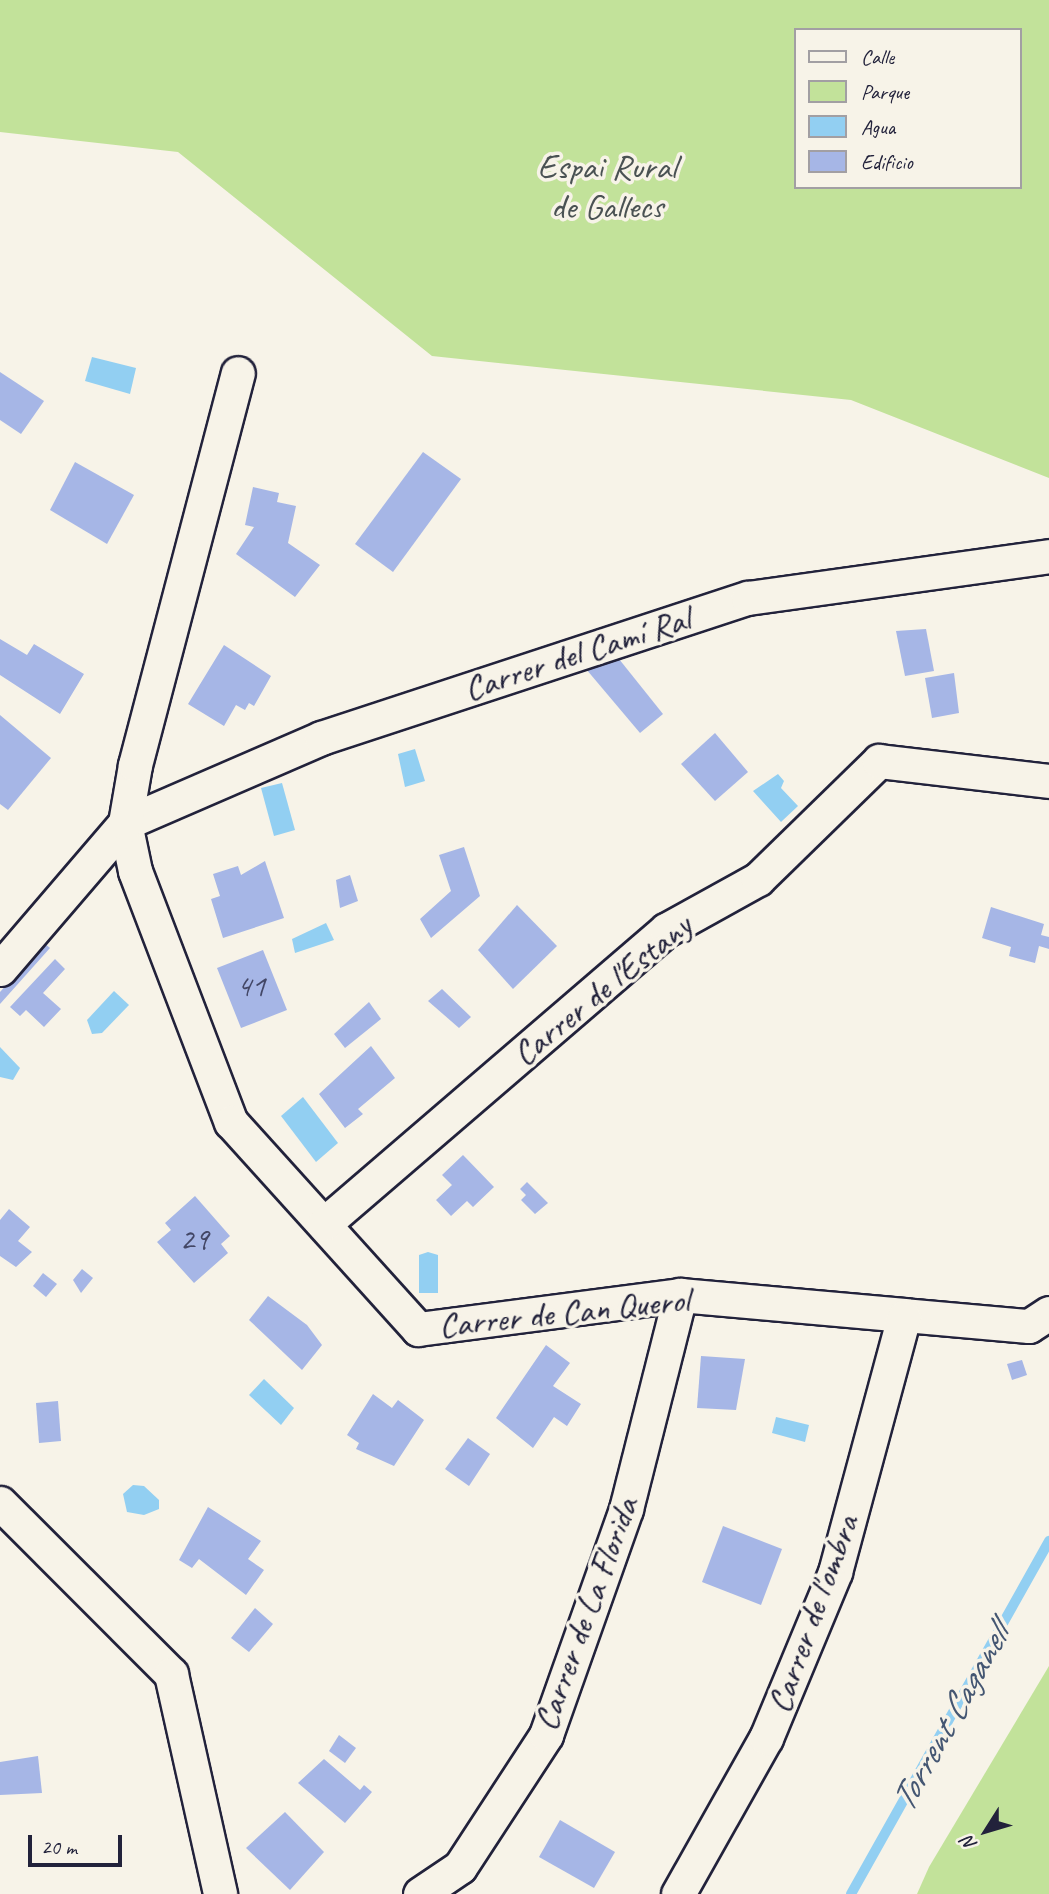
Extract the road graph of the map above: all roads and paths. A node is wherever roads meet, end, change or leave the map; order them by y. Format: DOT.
graph roads {
  1 [pos="238,373"];
  2 [pos="1049,556"];
  3 [pos="1049,781"];
  4 [pos="125,823"];
  5 [pos="0,969"];
  6 [pos="324,1224"];
  7 [pos="680,1295"];
  8 [pos="1049,1313"];
  9 [pos="904,1317"];
  10 [pos="0,1503"];
  11 [pos="220,1894"];
  12 [pos="420,1894"];
  13 [pos="678,1894"];
  1 -- 4 [label="street"];
  2 -- 4 [label="street, Carrer del Camí Ral"];
  3 -- 6 [label="street, Carrer de l'Estany"];
  4 -- 5 [label="street"];
  4 -- 6 [label="street, Carrer de Can Querol"];
  6 -- 7 [label="street, Carrer de Can Querol"];
  7 -- 9 [label="street, Carrer de Can Querol"];
  7 -- 12 [label="street, Carrer de La Florida"];
  8 -- 9 [label="street, Carrer de Can Querol"];
  9 -- 13 [label="street, Carrer de l'ombra"];
  10 -- 11 [label="street"];
}
